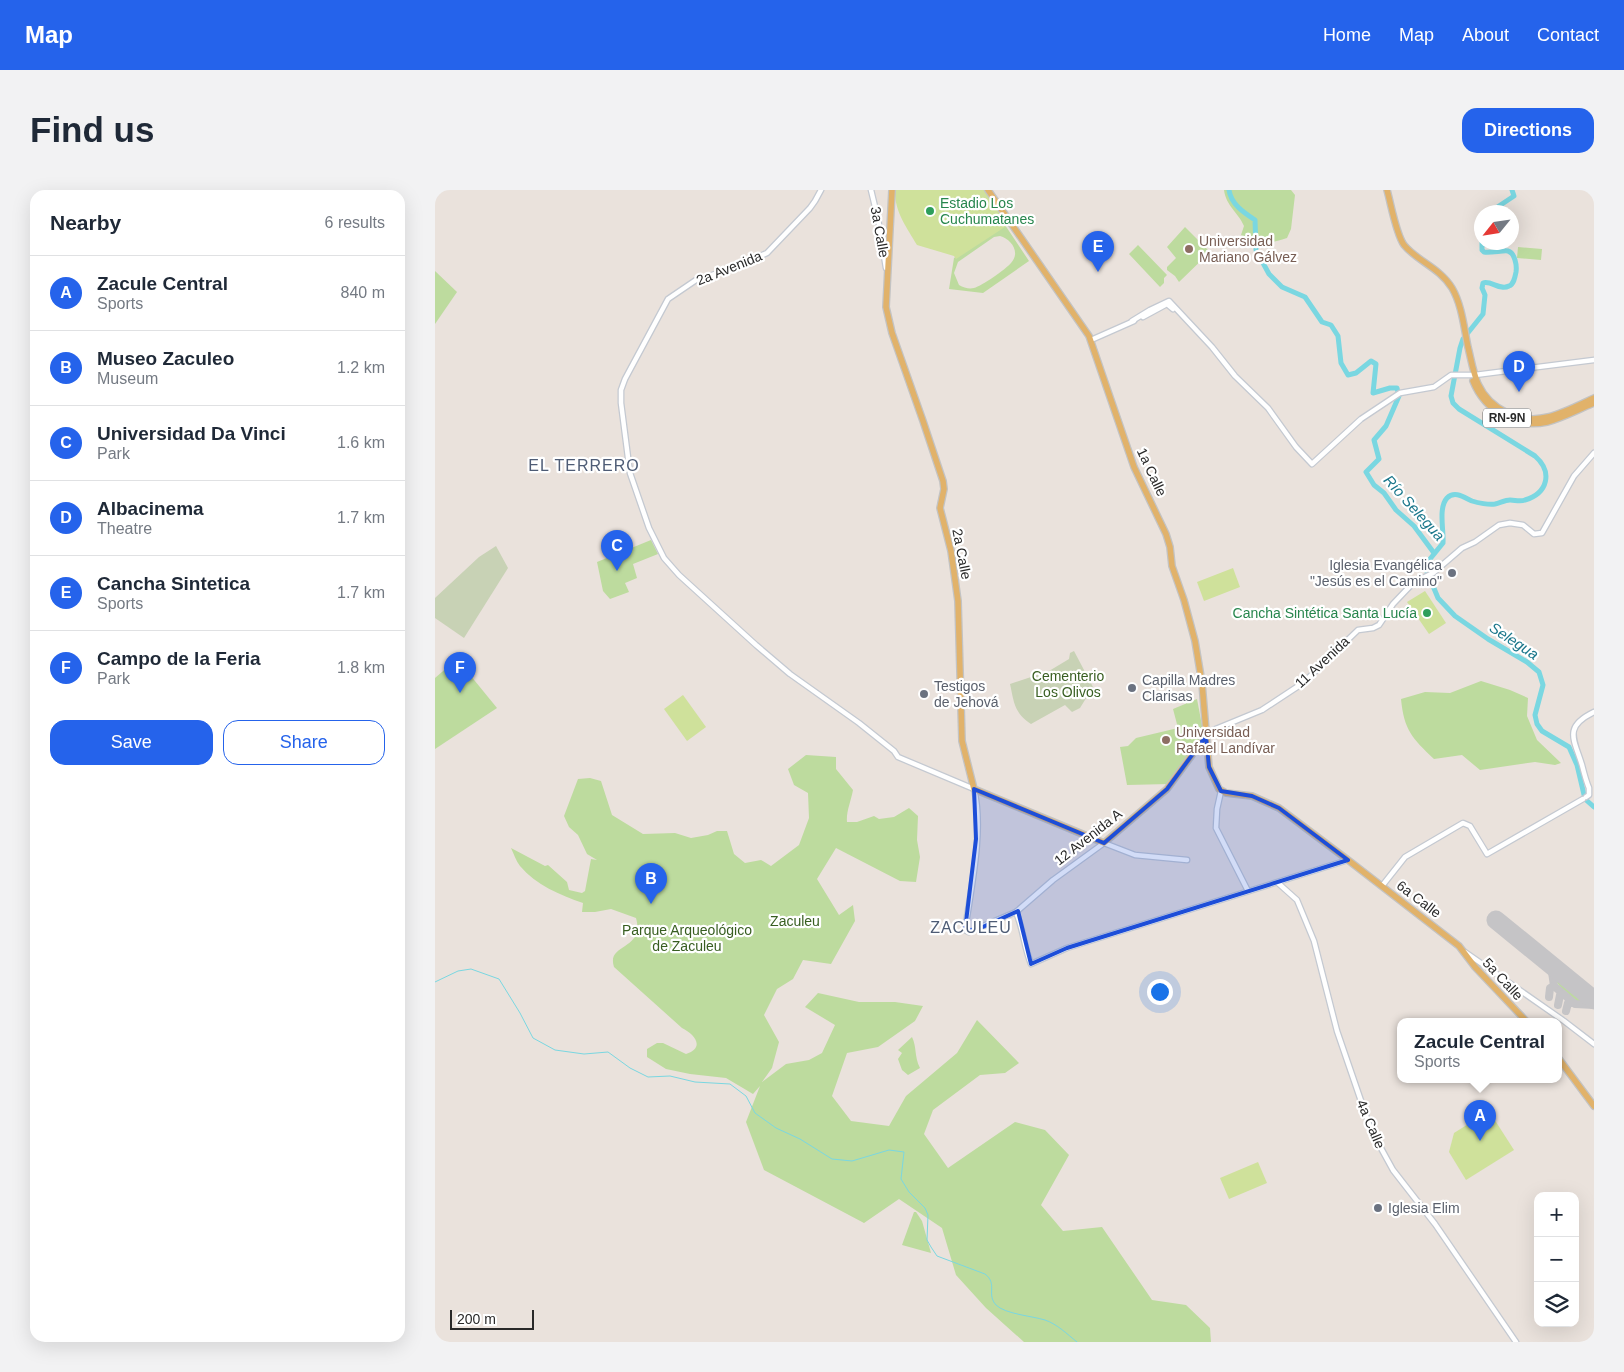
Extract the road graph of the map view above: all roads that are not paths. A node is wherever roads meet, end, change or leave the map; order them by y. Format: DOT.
graph roads {
  1 [pos="821,190"];
  2 [pos="892,190"];
  3 [pos="988,190"];
  4 [pos="1387,190"];
  5 [pos="872,191"];
  6 [pos="887,275"];
  7 [pos="1091,340"];
  8 [pos="1594,360"];
  9 [pos="1473,375"];
  10 [pos="1594,398"];
  11 [pos="1594,403"];
  12 [pos="1594,453"];
  13 [pos="1594,712"];
  14 [pos="1206,734"];
  15 [pos="974,789"];
  16 [pos="1221,791"];
  17 [pos="1104,843"];
  18 [pos="1187,860"];
  19 [pos="1348,860"];
  20 [pos="1278,883"];
  21 [pos="1382,886"];
  22 [pos="1248,891"];
  23 [pos="1016,912"];
  24 [pos="965,930"];
  25 [pos="1462,951"];
  26 [pos="1523,1018"];
  27 [pos="1560,1018"];
  28 [pos="1562,1020"];
  29 [pos="1594,1044"];
  30 [pos="1562,1063"];
  31 [pos="1594,1106"];
  32 [pos="1517,1342"];
  1 -- 15 [label="street, 2a Avenida"];
  2 -- 6 [label="main road, 2a Calle"];
  3 -- 7 [label="main road, 1a Calle"];
  4 -- 9 [label="main road, RN-9N"];
  5 -- 6 [label="street, 3a Calle"];
  6 -- 15 [label="main road, 2a Calle"];
  7 -- 9 [label="street"];
  7 -- 14 [label="main road, 1a Calle"];
  8 -- 9 [label="street"];
  9 -- 10 [label="main road, RN-9N"];
  9 -- 11 [label="main road, RN-9N"];
  12 -- 14 [label="street, 11 Avenida"];
  13 -- 21 [label="street"];
  14 -- 16 [label="main road, 1a Calle"];
  14 -- 17 [label="main road, 12 Avenida A"];
  15 -- 17 [label="main road"];
  15 -- 24 [label="street, 2a Calle"];
  16 -- 19 [label="main road, 6a Calle"];
  16 -- 22 [label="street"];
  17 -- 18 [label="street"];
  17 -- 23 [label="street, 12 Avenida A"];
  19 -- 20 [label="street"];
  19 -- 21 [label="main road, 6a Calle"];
  20 -- 22 [label="street"];
  20 -- 32 [label="street, 4a Calle"];
  21 -- 25 [label="main road, 6a Calle"];
  22 -- 23 [label="street"];
  23 -- 24 [label="street, 12 Avenida A"];
  25 -- 26 [label="main road, 5a Calle"];
  25 -- 27 [label="street, 6a Calle"];
  28 -- 29 [label="street, 6a Calle"];
  30 -- 31 [label="main road"];
}
